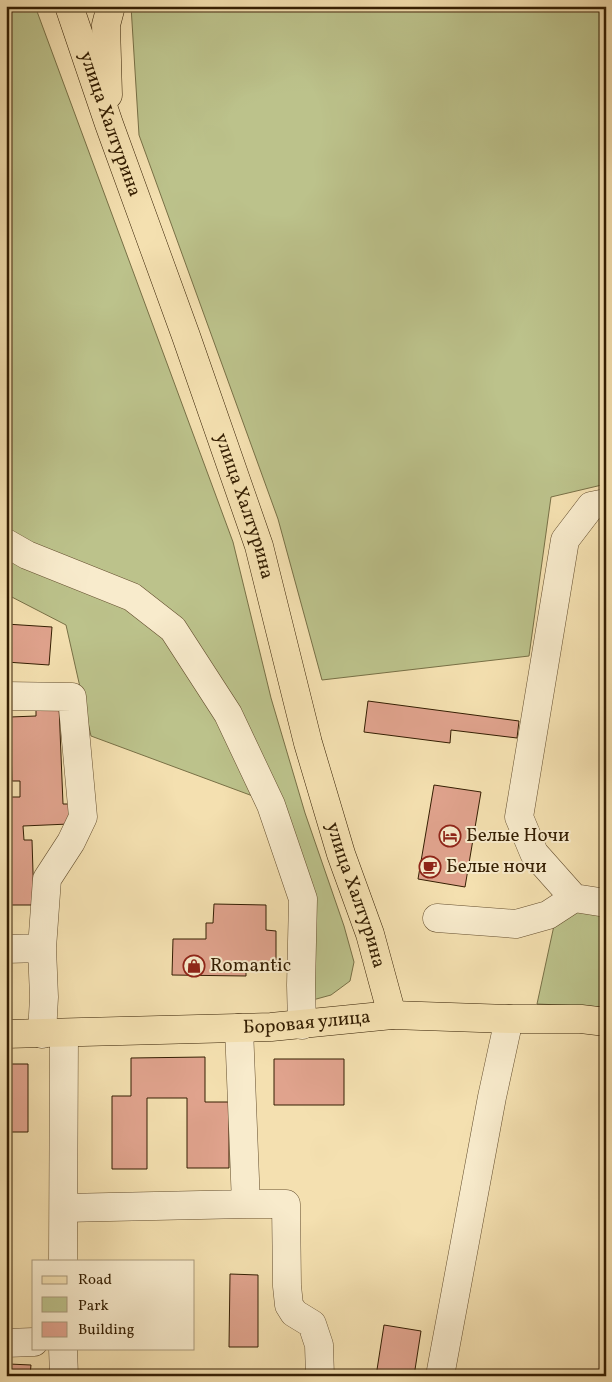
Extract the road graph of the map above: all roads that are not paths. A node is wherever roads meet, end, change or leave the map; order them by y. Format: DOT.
graph roads {
  1 [pos="69,6"];
  2 [pos="111,6"];
  3 [pos="109,124"];
  4 [pos="606,503"];
  5 [pos="6,543"];
  6 [pos="6,696"];
  7 [pos="574,898"];
  8 [pos="606,903"];
  9 [pos="437,918"];
  10 [pos="42,948"];
  11 [pos="6,949"];
  12 [pos="392,1016"];
  13 [pos="598,1017"];
  14 [pos="509,1019"];
  15 [pos="302,1025"];
  16 [pos="239,1028"];
  17 [pos="6,1034"];
  18 [pos="53,1034"];
  19 [pos="246,1204"];
  20 [pos="64,1208"];
  21 [pos="63,1260"];
  22 [pos="32,1342"];
  23 [pos="6,1343"];
  24 [pos="63,1350"];
  25 [pos="64,1376"];
  26 [pos="320,1376"];
  27 [pos="440,1376"];
  1 -- 3 [label="main road, улица Халтурина"];
  2 -- 3 [label="main road"];
  3 -- 12 [label="main road, улица Халтурина"];
  4 -- 7 [label="street"];
  5 -- 15 [label="street"];
  6 -- 10 [label="street"];
  7 -- 8 [label="street"];
  7 -- 9 [label="street"];
  10 -- 11 [label="street"];
  10 -- 18 [label="street"];
  12 -- 14 [label="main road, Боровая улица"];
  12 -- 15 [label="main road, Боровая улица"];
  13 -- 14 [label="main road, Боровая улица"];
  14 -- 27 [label="street"];
  15 -- 16 [label="main road, Боровая улица"];
  16 -- 18 [label="main road, Боровая улица"];
  16 -- 19 [label="street"];
  17 -- 18 [label="main road, Боровая улица"];
  18 -- 20 [label="street"];
  19 -- 20 [label="street"];
  19 -- 26 [label="street"];
  20 -- 21 [label="street"];
  22 -- 23 [label="street"];
  24 -- 25 [label="street"];
}
